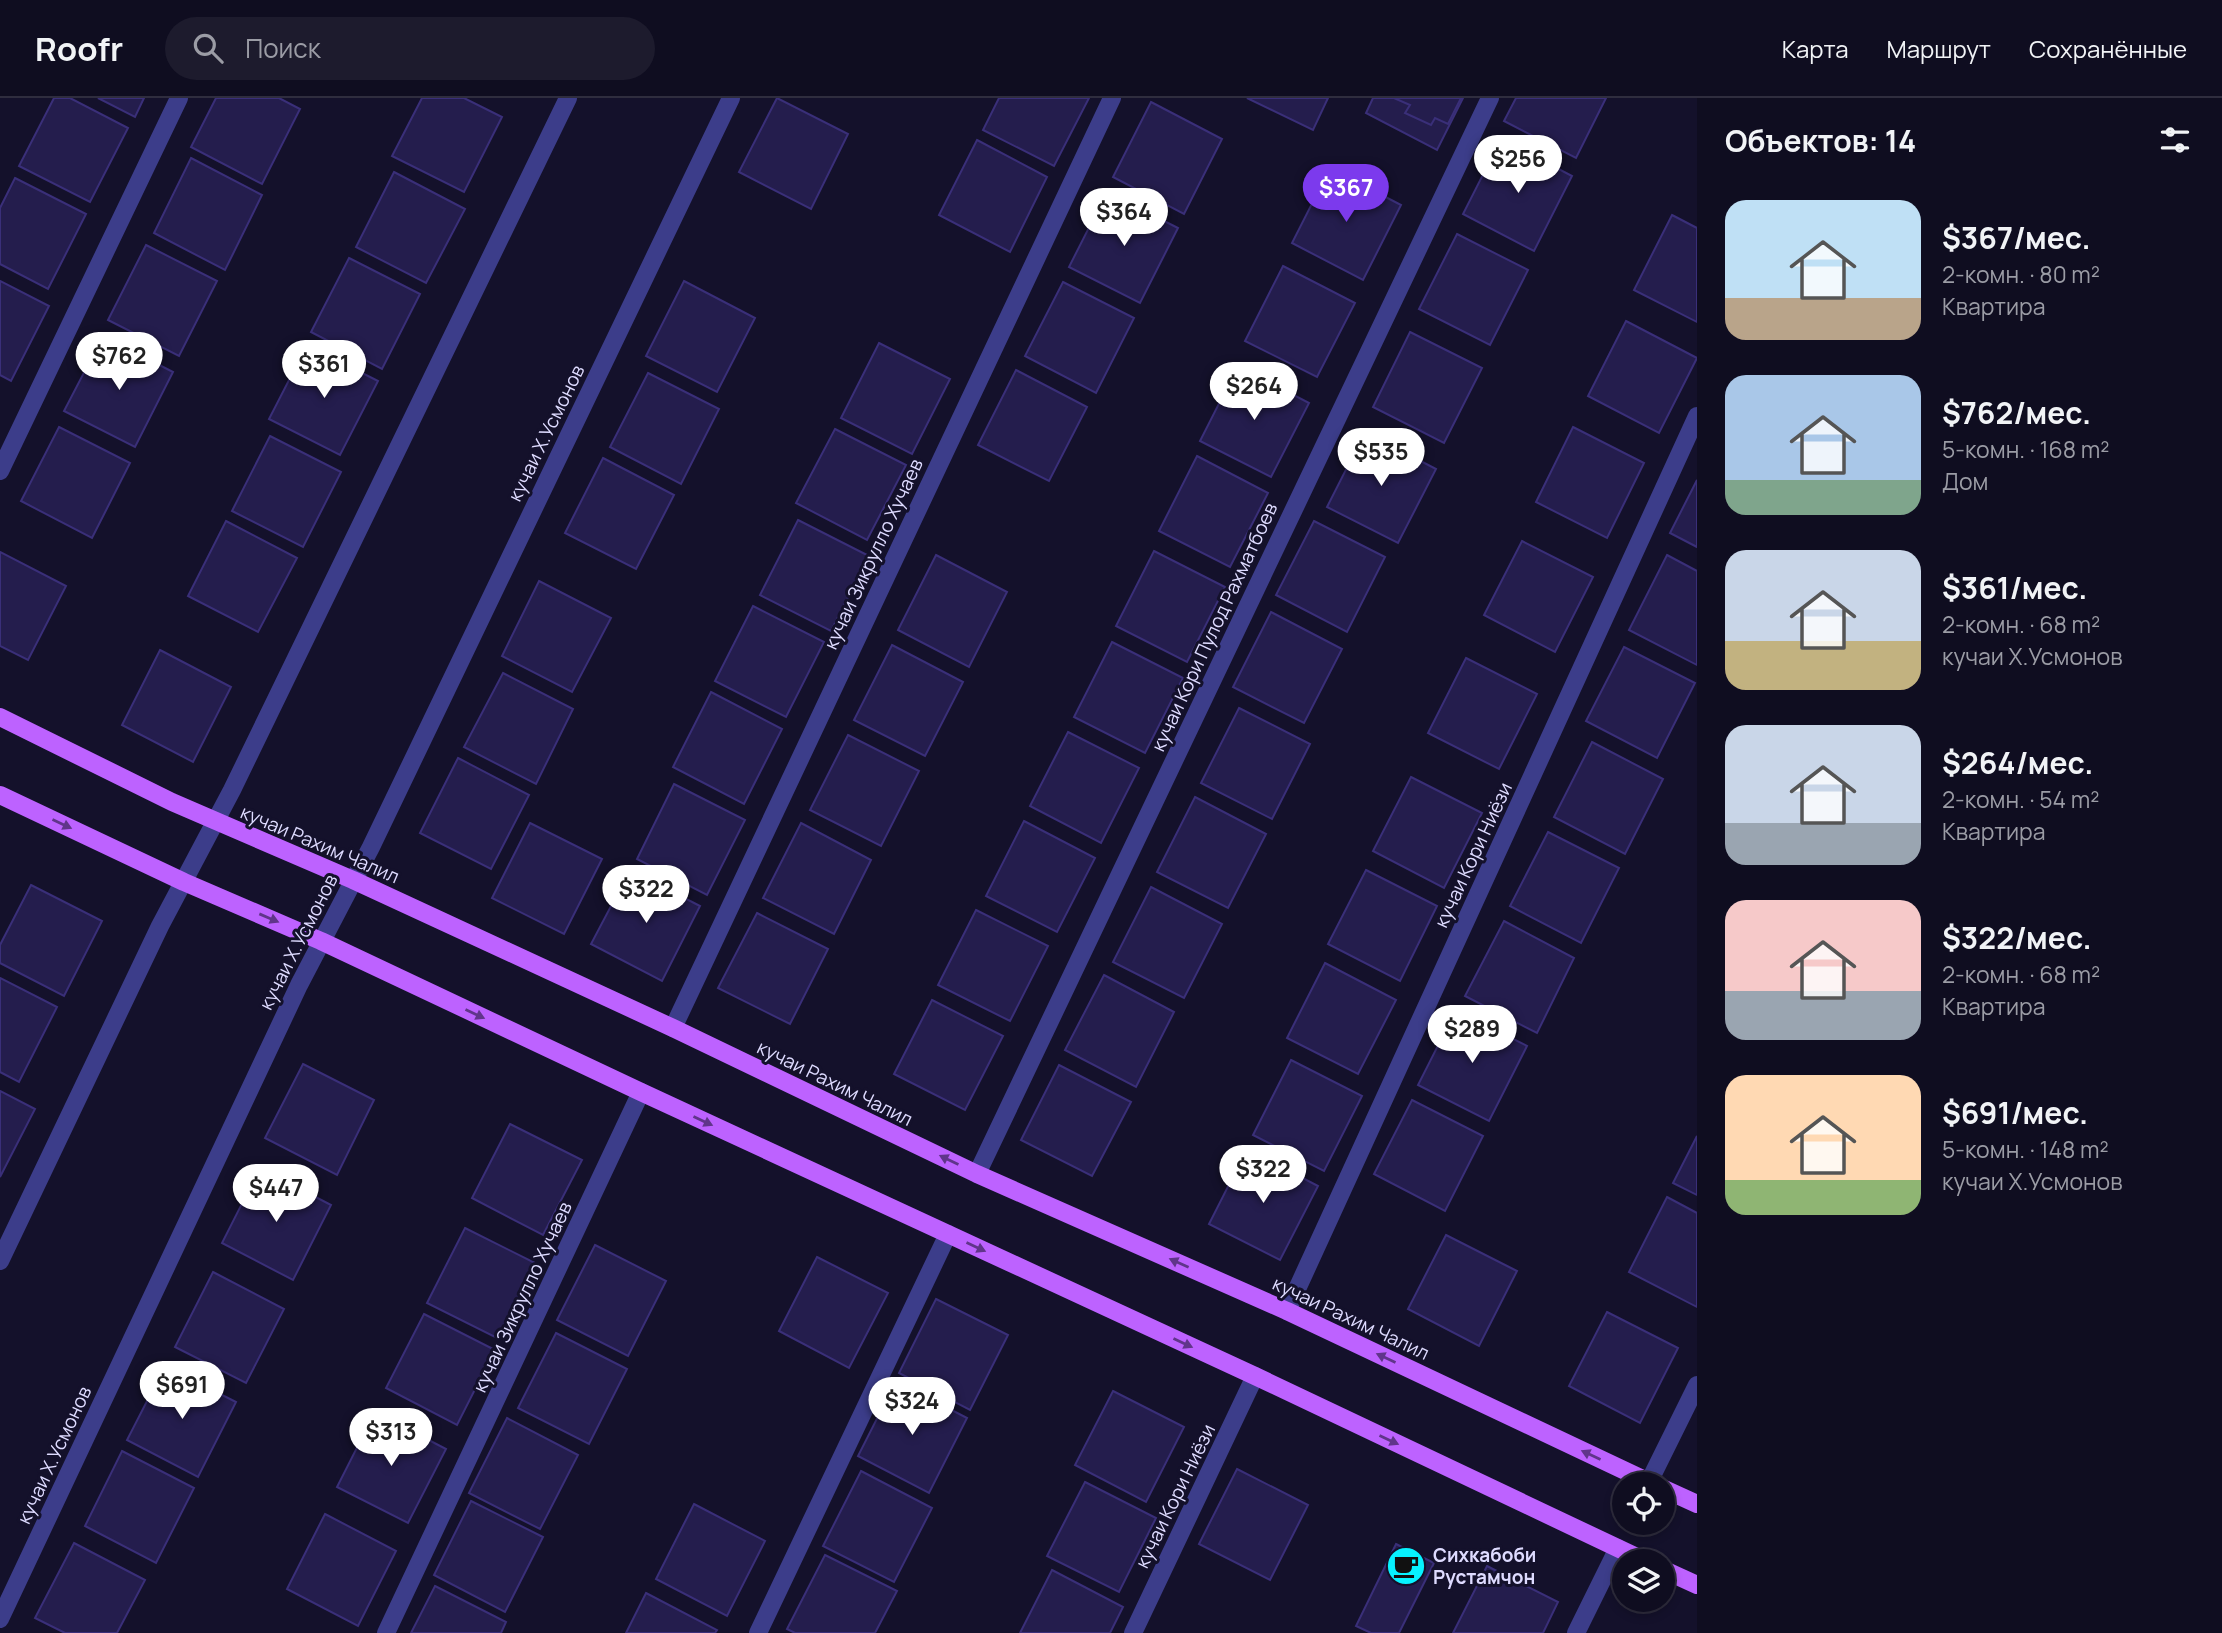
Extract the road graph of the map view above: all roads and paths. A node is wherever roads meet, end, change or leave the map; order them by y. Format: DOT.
graph roads {
  1 [pos="179,98"];
  2 [pos="568,98"];
  3 [pos="730,98"];
  4 [pos="1112,98"];
  5 [pos="1490,98"];
  6 [pos="1697,416"];
  7 [pos="0,471"];
  8 [pos="0,717"];
  9 [pos="0,795"];
  10 [pos="216,822"];
  11 [pos="353,880"];
  12 [pos="184,882"];
  13 [pos="321,941"];
  14 [pos="673,1028"];
  15 [pos="641,1092"];
  16 [pos="977,1174"];
  17 [pos="948,1234"];
  18 [pos="0,1261"];
  19 [pos="1287,1311"];
  20 [pos="1255,1376"];
  21 [pos="1697,1385"];
  22 [pos="1628,1472"];
  23 [pos="1660,1472"];
  24 [pos="1675,1494"];
  25 [pos="1697,1504"];
  26 [pos="1618,1548"];
  27 [pos="1675,1575"];
  28 [pos="1697,1585"];
  29 [pos="0,1619"];
  30 [pos="386,1633"];
  31 [pos="758,1633"];
  32 [pos="1133,1633"];
  33 [pos="1576,1633"];
  1 -- 7 [label="street"];
  2 -- 10 [label="street"];
  3 -- 11 [label="street, кучаи Х.Усмонов"];
  4 -- 14 [label="street, кучаи Зикрулло Хучаев"];
  5 -- 16 [label="street, кучаи Кори Пулод Рахматбоев"];
  6 -- 19 [label="street, кучаи Кори Ниёзи"];
  8 -- 10 [label="main road, кучаи Рахим Чалил"];
  9 -- 12 [label="main road, one-way"];
  10 -- 11 [label="main road, кучаи Рахим Чалил"];
  10 -- 12 [label="street"];
  11 -- 13 [label="street, кучаи Х.Усмонов"];
  11 -- 14 [label="main road, кучаи Рахим Чалил"];
  12 -- 13 [label="main road, one-way"];
  12 -- 18 [label="street"];
  13 -- 15 [label="main road, one-way"];
  13 -- 29 [label="street, кучаи Х.Усмонов"];
  16 -- 14 [label="main road, кучаи Рахим Чалил, one-way"];
  15 -- 17 [label="main road, one-way"];
  15 -- 30 [label="street, кучаи Зикрулло Хучаев"];
  19 -- 16 [label="main road, кучаи Рахим Чалил, one-way"];
  17 -- 20 [label="main road, one-way"];
  17 -- 31 [label="street"];
  22 -- 19 [label="main road, кучаи Рахим Чалил, one-way"];
  20 -- 26 [label="main road, one-way"];
  20 -- 32 [label="street, кучаи Кори Ниёзи"];
  21 -- 23 [label="street"];
  24 -- 25 [label="main road, кучаи Рахим Чалил"];
  26 -- 33 [label="street"];
  27 -- 28 [label="main road"];
}
